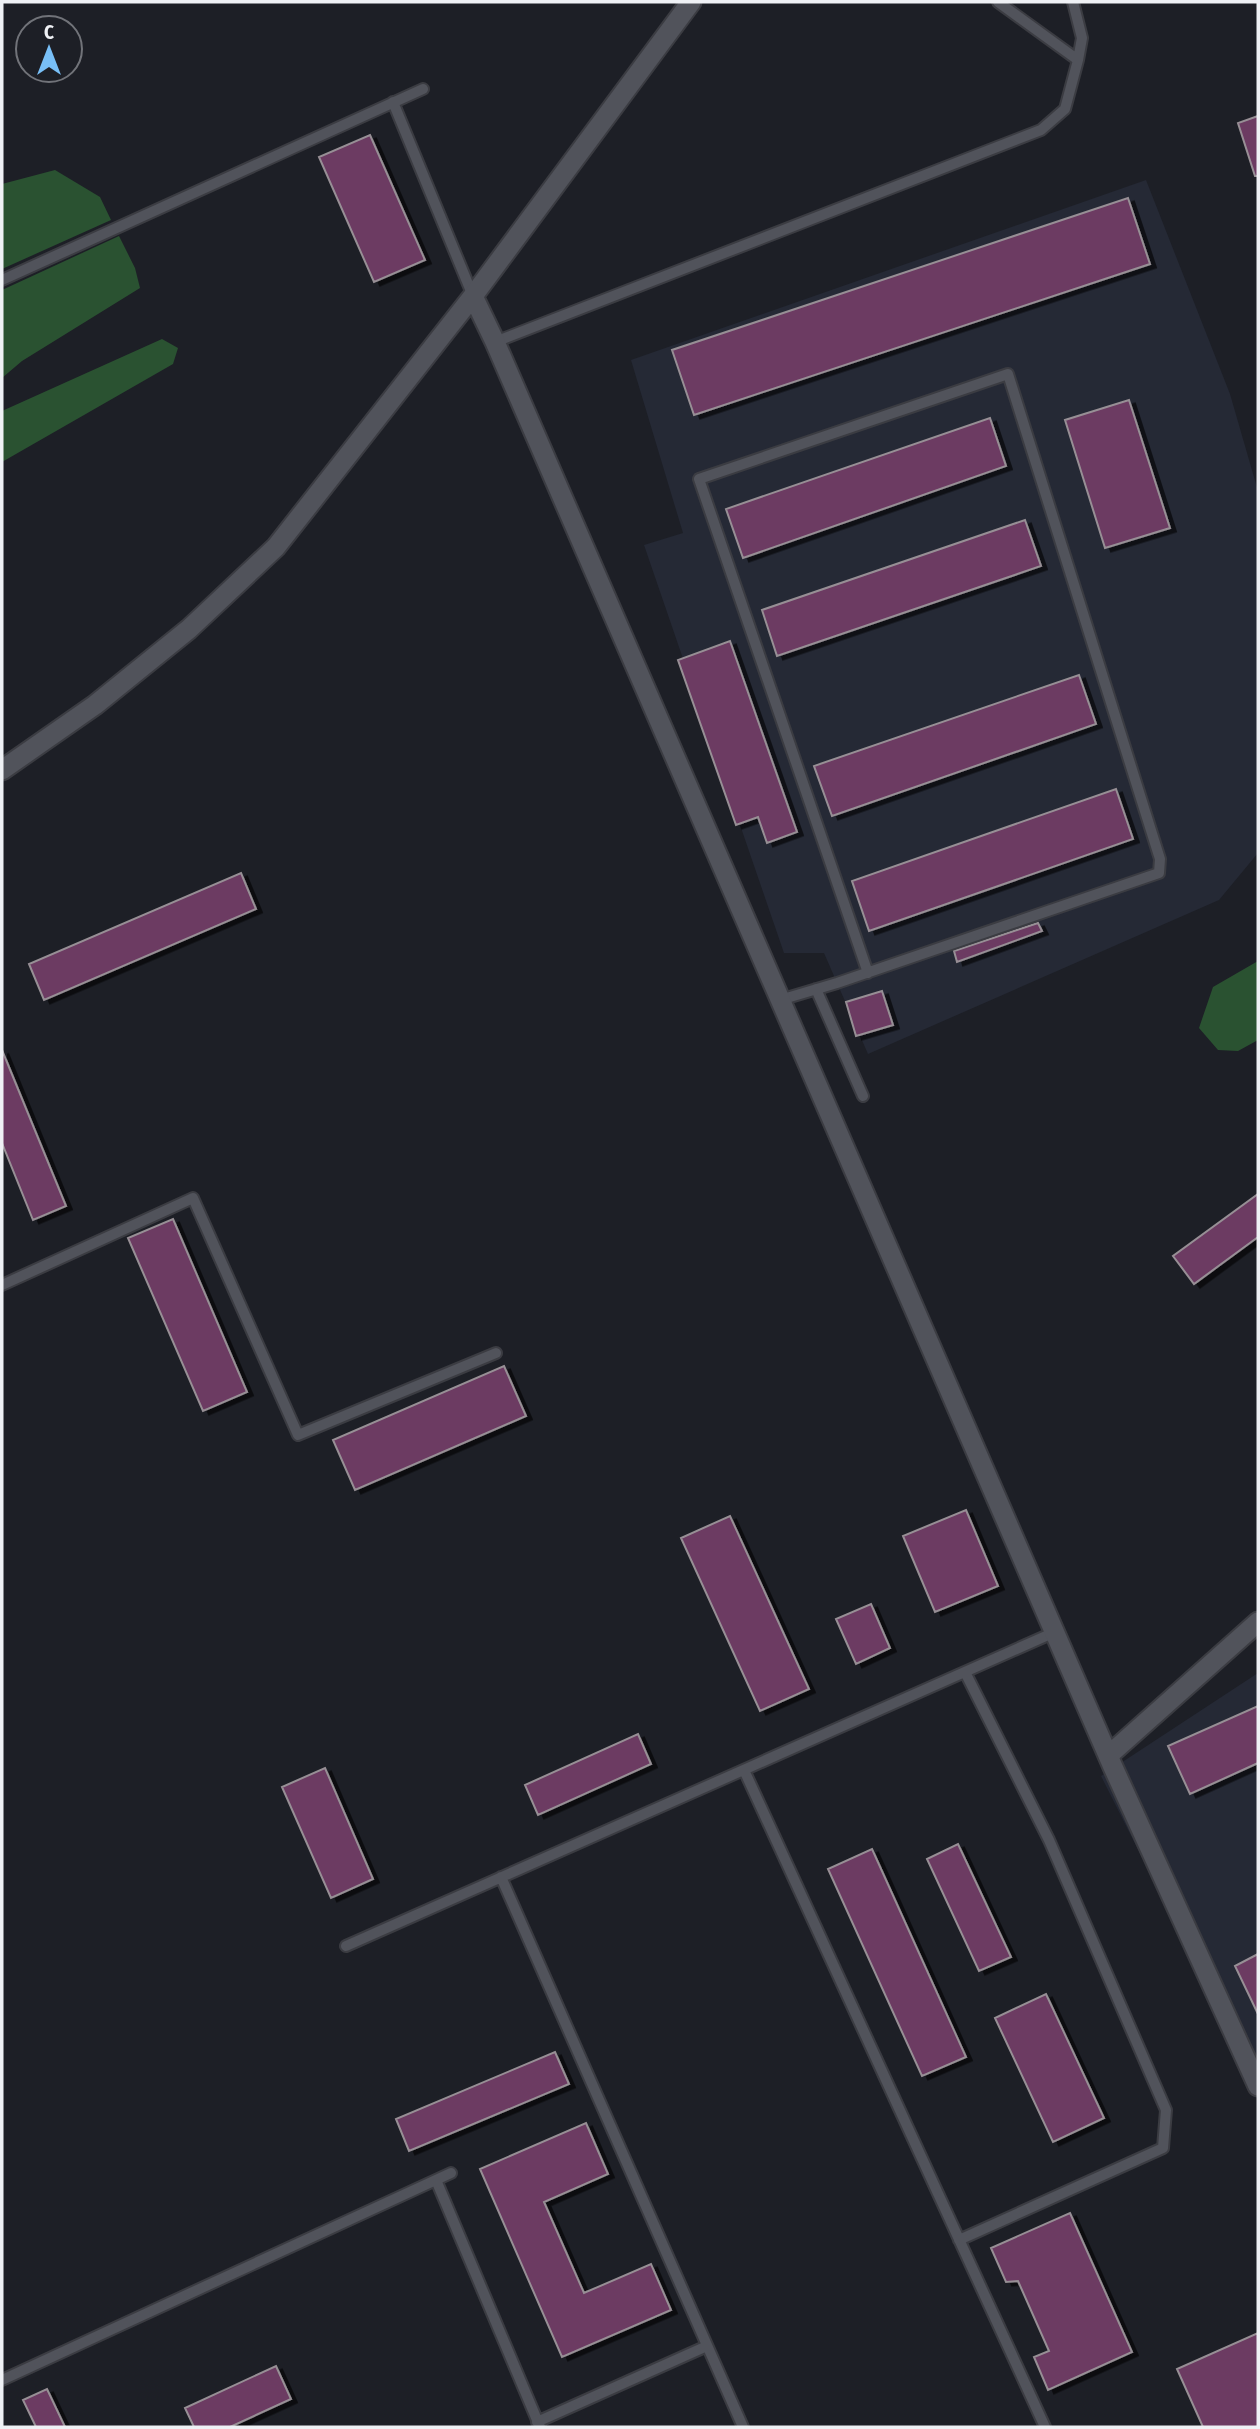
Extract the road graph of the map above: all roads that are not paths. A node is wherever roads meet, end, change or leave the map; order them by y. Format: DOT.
graph roads {
  1 [pos="691,2"];
  2 [pos="998,2"];
  3 [pos="1073,2"];
  4 [pos="1078,60"];
  5 [pos="423,89"];
  6 [pos="393,102"];
  7 [pos="2,280"];
  8 [pos="473,296"];
  9 [pos="495,342"];
  10 [pos="2,769"];
  11 [pos="868,972"];
  12 [pos="816,989"];
  13 [pos="780,1000"];
  14 [pos="863,1096"];
  15 [pos="2,1285"];
  16 [pos="496,1353"];
  17 [pos="1258,1622"];
  18 [pos="1055,1633"];
  19 [pos="965,1672"];
  20 [pos="1108,1755"];
  21 [pos="744,1770"];
  22 [pos="501,1877"];
  23 [pos="345,1946"];
  24 [pos="1258,2086"];
  25 [pos="452,2173"];
  26 [pos="436,2180"];
  27 [pos="959,2240"];
  28 [pos="707,2346"];
  29 [pos="2,2380"];
  30 [pos="538,2425"];
  31 [pos="743,2427"];
  32 [pos="1045,2427"];
  1 -- 8 [label="street"];
  2 -- 4 [label="lane"];
  3 -- 4 [label="lane"];
  4 -- 9 [label="lane"];
  5 -- 6 [label="lane"];
  6 -- 7 [label="lane"];
  6 -- 8 [label="lane"];
  8 -- 9 [label="street"];
  8 -- 10 [label="street"];
  9 -- 13 [label="street"];
  11 -- 11 [label="lane"];
  11 -- 12 [label="lane"];
  12 -- 13 [label="lane"];
  12 -- 14 [label="lane"];
  13 -- 18 [label="street"];
  15 -- 16 [label="lane"];
  17 -- 20 [label="street"];
  18 -- 19 [label="lane"];
  18 -- 20 [label="street"];
  19 -- 21 [label="lane"];
  19 -- 27 [label="lane"];
  20 -- 24 [label="street"];
  21 -- 22 [label="lane"];
  21 -- 27 [label="lane"];
  22 -- 23 [label="lane"];
  22 -- 28 [label="lane"];
  25 -- 26 [label="lane"];
  26 -- 29 [label="lane"];
  26 -- 30 [label="lane"];
  27 -- 32 [label="lane"];
  28 -- 30 [label="lane"];
  28 -- 31 [label="lane"];
}
